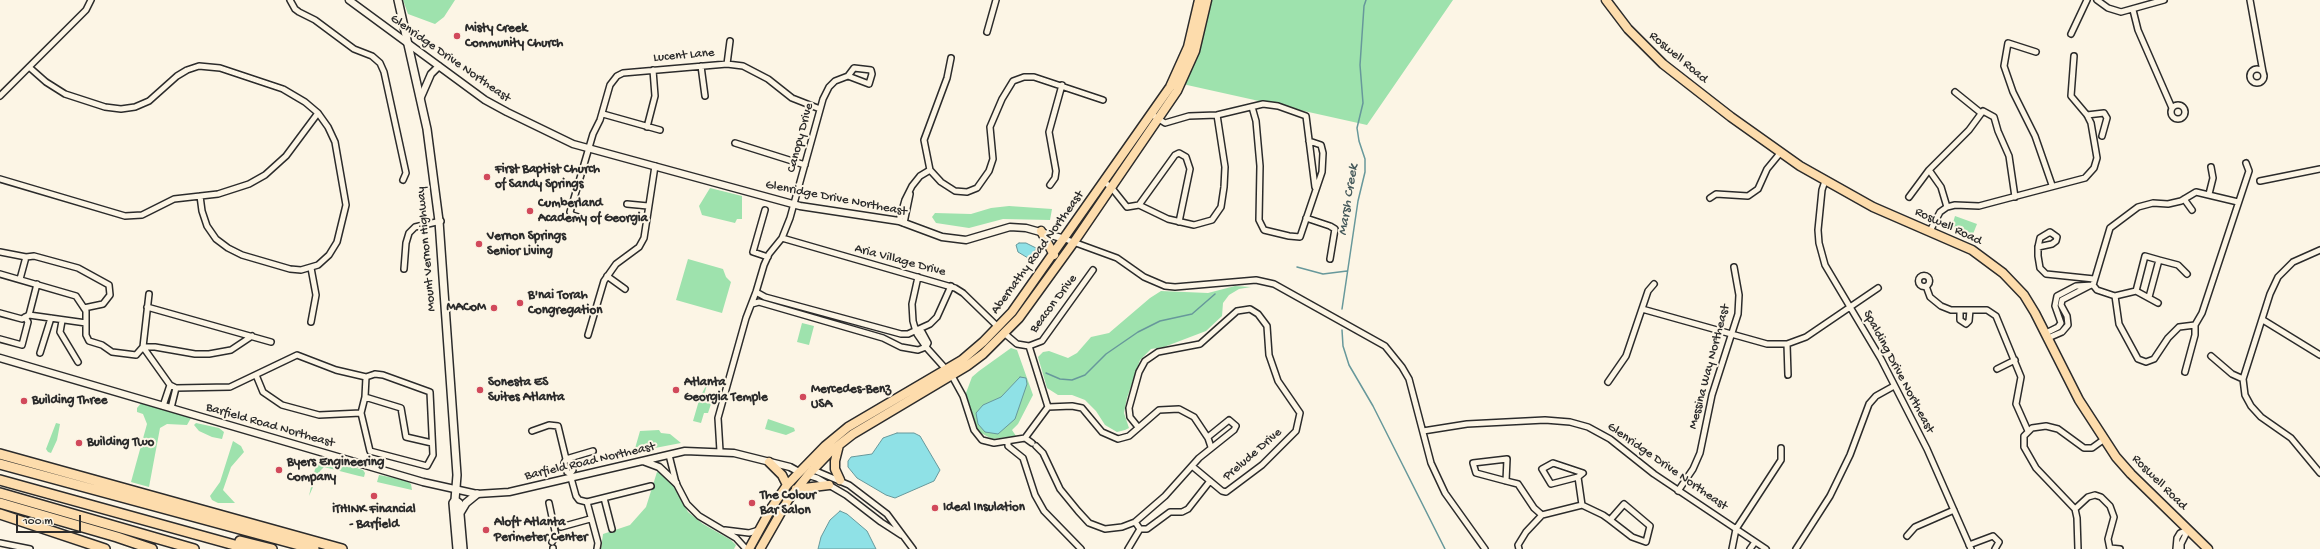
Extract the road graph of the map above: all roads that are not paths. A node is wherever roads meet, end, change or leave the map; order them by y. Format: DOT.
graph roads {
  1 [pos="91,0"];
  2 [pos="290,0"];
  3 [pos="349,0"];
  4 [pos="398,0"];
  5 [pos="996,0"];
  6 [pos="1199,0"];
  7 [pos="1207,0"];
  8 [pos="1606,0"];
  9 [pos="2087,0"];
  10 [pos="2097,0"];
  11 [pos="2164,0"];
  12 [pos="2250,0"];
  13 [pos="2133,10"];
  14 [pos="987,32"];
  15 [pos="2071,34"];
  16 [pos="730,41"];
  17 [pos="409,45"];
  18 [pos="2036,52"];
  19 [pos="2074,56"];
  20 [pos="951,58"];
  21 [pos="727,64"];
  22 [pos="439,66"];
  23 [pos="701,66"];
  24 [pos="29,67"];
  25 [pos="653,70"];
  26 [pos="2263,72"];
  27 [pos="848,76"];
  28 [pos="1062,85"];
  29 [pos="1955,92"];
  30 [pos="0,96"];
  31 [pos="705,96"];
  32 [pos="420,97"];
  33 [pos="1103,100"];
  34 [pos="1252,107"];
  35 [pos="2172,108"];
  36 [pos="820,109"];
  37 [pos="1981,113"];
  38 [pos="318,114"];
  39 [pos="603,114"];
  40 [pos="1217,115"];
  41 [pos="2087,115"];
  42 [pos="1155,117"];
  43 [pos="647,127"];
  44 [pos="660,130"];
  45 [pos="2102,136"];
  46 [pos="1309,141"];
  47 [pos="735,143"];
  48 [pos="589,148"];
  49 [pos="1780,152"];
  50 [pos="2246,163"];
  51 [pos="804,165"];
  52 [pos="655,166"];
  53 [pos="2211,167"];
  54 [pos="2320,169"];
  55 [pos="930,170"];
  56 [pos="1929,170"];
  57 [pos="0,179"];
  58 [pos="403,180"];
  59 [pos="1825,181"];
  60 [pos="2260,181"];
  61 [pos="1108,184"];
  62 [pos="1050,185"];
  63 [pos="2052,185"];
  64 [pos="1315,188"];
  65 [pos="2209,194"];
  66 [pos="200,196"];
  67 [pos="1909,197"];
  68 [pos="2015,197"];
  69 [pos="1710,198"];
  70 [pos="2184,199"];
  71 [pos="2238,202"];
  72 [pos="627,204"];
  73 [pos="794,204"];
  74 [pos="1139,205"];
  75 [pos="648,206"];
  76 [pos="1947,207"];
  77 [pos="765,210"];
  78 [pos="2192,210"];
  79 [pos="1306,218"];
  80 [pos="585,219"];
  81 [pos="440,221"];
  82 [pos="901,222"];
  83 [pos="1179,222"];
  84 [pos="1041,231"];
  85 [pos="1930,231"];
  86 [pos="782,238"];
  87 [pos="1070,240"];
  88 [pos="2038,247"];
  89 [pos="2320,250"];
  90 [pos="0,252"];
  91 [pos="1054,255"];
  92 [pos="26,257"];
  93 [pos="768,257"];
  94 [pos="1330,259"];
  95 [pos="2159,260"];
  96 [pos="1734,267"];
  97 [pos="311,268"];
  98 [pos="404,269"];
  99 [pos="1093,270"];
  100 [pos="0,274"];
  101 [pos="2187,274"];
  102 [pos="607,276"];
  103 [pos="918,277"];
  104 [pos="18,278"];
  105 [pos="2094,279"];
  106 [pos="37,284"];
  107 [pos="1654,284"];
  108 [pos="2092,285"];
  109 [pos="951,286"];
  110 [pos="1926,286"];
  111 [pos="1878,288"];
  112 [pos="625,289"];
  113 [pos="2136,291"];
  114 [pos="756,292"];
  115 [pos="148,294"];
  116 [pos="2115,296"];
  117 [pos="2149,297"];
  118 [pos="2158,303"];
  119 [pos="752,304"];
  120 [pos="1849,306"];
  121 [pos="147,307"];
  122 [pos="84,308"];
  123 [pos="1642,309"];
  124 [pos="1960,310"];
  125 [pos="1970,310"];
  126 [pos="0,313"];
  127 [pos="27,316"];
  128 [pos="51,318"];
  129 [pos="2263,320"];
  130 [pos="62,321"];
  131 [pos="311,322"];
  132 [pos="86,323"];
  133 [pos="2196,325"];
  134 [pos="919,330"];
  135 [pos="1001,330"];
  136 [pos="1731,334"];
  137 [pos="588,335"];
  138 [pos="2047,335"];
  139 [pos="252,336"];
  140 [pos="0,339"];
  141 [pos="272,342"];
  142 [pos="1786,344"];
  143 [pos="1029,346"];
  144 [pos="143,347"];
  145 [pos="926,347"];
  146 [pos="40,353"];
  147 [pos="2320,355"];
  148 [pos="2211,356"];
  149 [pos="0,358"];
  150 [pos="2015,360"];
  151 [pos="78,362"];
  152 [pos="1997,368"];
  153 [pos="2185,372"];
  154 [pos="949,373"];
  155 [pos="259,374"];
  156 [pos="1788,375"];
  157 [pos="366,377"];
  158 [pos="2244,379"];
  159 [pos="1608,382"];
  160 [pos="170,385"];
  161 [pos="1894,386"];
  162 [pos="176,388"];
  163 [pos="365,397"];
  164 [pos="163,406"];
  165 [pos="1048,407"];
  166 [pos="171,408"];
  167 [pos="361,413"];
  168 [pos="1138,428"];
  169 [pos="532,431"];
  170 [pos="1423,431"];
  171 [pos="2028,431"];
  172 [pos="1208,437"];
  173 [pos="1025,438"];
  174 [pos="2104,440"];
  175 [pos="1008,441"];
  176 [pos="432,443"];
  177 [pos="839,444"];
  178 [pos="1211,447"];
  179 [pos="1781,448"];
  180 [pos="593,451"];
  181 [pos="722,452"];
  182 [pos="0,454"];
  183 [pos="669,455"];
  184 [pos="566,459"];
  185 [pos="639,461"];
  186 [pos="769,462"];
  187 [pos="0,464"];
  188 [pos="1192,466"];
  189 [pos="798,469"];
  190 [pos="2319,471"];
  191 [pos="810,472"];
  192 [pos="571,476"];
  193 [pos="1578,477"];
  194 [pos="0,480"];
  195 [pos="840,480"];
  196 [pos="1210,481"];
  197 [pos="1506,481"];
  198 [pos="676,483"];
  199 [pos="787,485"];
  200 [pos="829,485"];
  201 [pos="651,486"];
  202 [pos="796,489"];
  203 [pos="456,490"];
  204 [pos="1678,491"];
  205 [pos="0,493"];
  206 [pos="477,494"];
  207 [pos="604,498"];
  208 [pos="456,500"];
  209 [pos="587,502"];
  210 [pos="0,503"];
  211 [pos="549,503"];
  212 [pos="1582,505"];
  213 [pos="2075,509"];
  214 [pos="1954,510"];
  215 [pos="0,514"];
  216 [pos="460,514"];
  217 [pos="1542,515"];
  218 [pos="590,519"];
  219 [pos="1610,520"];
  220 [pos="1135,522"];
  221 [pos="561,527"];
  222 [pos="612,529"];
  223 [pos="720,529"];
  224 [pos="1140,529"];
  225 [pos="1736,529"];
  226 [pos="759,530"];
  227 [pos="2188,530"];
  228 [pos="199,534"];
  229 [pos="903,536"];
  230 [pos="1907,536"];
  231 [pos="1755,542"];
  232 [pos="0,543"];
  233 [pos="302,545"];
  234 [pos="553,546"];
  235 [pos="1970,547"];
  236 [pos="150,548"];
  237 [pos="30,549"];
  238 [pos="105,549"];
  239 [pos="194,549"];
  240 [pos="249,549"];
  241 [pos="272,549"];
  242 [pos="311,549"];
  243 [pos="314,549"];
  244 [pos="342,549"];
  245 [pos="457,549"];
  246 [pos="463,549"];
  247 [pos="597,549"];
  248 [pos="747,549"];
  249 [pos="760,549"];
  250 [pos="913,549"];
  251 [pos="1081,549"];
  252 [pos="1128,549"];
  253 [pos="1485,549"];
  254 [pos="1519,549"];
  255 [pos="1732,549"];
  256 [pos="1750,549"];
  257 [pos="1766,549"];
  258 [pos="1796,549"];
  259 [pos="1995,549"];
  260 [pos="2078,549"];
  261 [pos="2110,549"];
  262 [pos="2120,549"];
  263 [pos="2176,549"];
  264 [pos="2181,549"];
  265 [pos="2208,549"];
  1 -- 24 [label="street"];
  2 -- 58 [label="street"];
  3 -- 17 [label="street, Glenridge Drive Northeast"];
  4 -- 17 [label="main road, Mount Vernon Highway"];
  5 -- 14 [label="street"];
  6 -- 42 [label="main road, Abernathy Road Northeast"];
  7 -- 42 [label="main road, Abernathy Road Northeast"];
  8 -- 49 [label="main road, Roswell Road"];
  9 -- 15 [label="street"];
  10 -- 13 [label="street"];
  11 -- 13 [label="street"];
  12 -- 26 [label="street"];
  13 -- 35 [label="street"];
  16 -- 21 [label="street"];
  17 -- 22 [label="street, Glenridge Drive Northeast"];
  17 -- 32 [label="main road, Mount Vernon Highway"];
  18 -- 63 [label="street"];
  19 -- 41 [label="street"];
  20 -- 55 [label="street"];
  21 -- 23 [label="street, Lucent Lane"];
  21 -- 36 [label="street, Lucent Lane"];
  22 -- 32 [label="street"];
  22 -- 48 [label="street, Glenridge Drive Northeast"];
  23 -- 25 [label="street, Lucent Lane"];
  23 -- 31 [label="street"];
  24 -- 30 [label="street"];
  24 -- 38 [label="street"];
  25 -- 39 [label="street, Lucent Lane"];
  25 -- 43 [label="street"];
  27 -- 27 [label="street, Canopy Drive"];
  27 -- 36 [label="street, Canopy Drive"];
  28 -- 33 [label="street"];
  28 -- 55 [label="street"];
  28 -- 62 [label="street"];
  29 -- 37 [label="street"];
  32 -- 81 [label="main road, Mount Vernon Highway"];
  34 -- 40 [label="street"];
  34 -- 46 [label="street"];
  34 -- 79 [label="street"];
  36 -- 51 [label="street, Canopy Drive"];
  37 -- 56 [label="street"];
  37 -- 68 [label="street"];
  38 -- 66 [label="street"];
  38 -- 97 [label="street"];
  39 -- 43 [label="street"];
  39 -- 48 [label="street, Lucent Lane"];
  40 -- 42 [label="street"];
  40 -- 83 [label="street"];
  41 -- 45 [label="street"];
  41 -- 63 [label="street"];
  42 -- 61 [label="main road, Abernathy Road Northeast"];
  43 -- 44 [label="street"];
  46 -- 64 [label="street"];
  46 -- 64 [label="street"];
  47 -- 51 [label="street"];
  48 -- 52 [label="street, Glenridge Drive Northeast"];
  48 -- 80 [label="street, Lucent Lane"];
  49 -- 59 [label="main road, Roswell Road"];
  49 -- 69 [label="street"];
  50 -- 71 [label="street"];
  51 -- 73 [label="street, Canopy Drive"];
  52 -- 73 [label="street, Glenridge Drive Northeast"];
  52 -- 75 [label="street"];
  53 -- 65 [label="street"];
  54 -- 60 [label="street"];
  55 -- 82 [label="street"];
  56 -- 67 [label="street"];
  56 -- 76 [label="street"];
  57 -- 66 [label="street"];
  59 -- 85 [label="main road, Roswell Road"];
  59 -- 120 [label="street, Spalding Drive Northeast"];
  61 -- 74 [label="street"];
  61 -- 87 [label="main road, Abernathy Road Northeast"];
  63 -- 68 [label="street"];
  64 -- 79 [label="street"];
  65 -- 70 [label="street"];
  65 -- 71 [label="street"];
  66 -- 97 [label="street"];
  68 -- 76 [label="street"];
  70 -- 78 [label="street"];
  70 -- 105 [label="street"];
  71 -- 133 [label="street"];
  72 -- 75 [label="street"];
  73 -- 82 [label="street, Glenridge Drive Northeast"];
  73 -- 86 [label="street, Canopy Drive"];
  74 -- 83 [label="street"];
  74 -- 83 [label="street"];
  75 -- 102 [label="street"];
  76 -- 85 [label="street"];
  77 -- 93 [label="street"];
  79 -- 94 [label="street"];
  81 -- 98 [label="street"];
  81 -- 203 [label="main road, Mount Vernon Highway"];
  82 -- 84 [label="street, Glenridge Drive Northeast"];
  84 -- 87 [label="street, Glenridge Drive Northeast"];
  84 -- 91 [label="main road"];
  85 -- 138 [label="main road, Roswell Road"];
  86 -- 93 [label="street, Canopy Drive"];
  86 -- 103 [label="street, Aria Village Drive"];
  87 -- 91 [label="main road, Abernathy Road Northeast"];
  87 -- 135 [label="main road, Abernathy Road Northeast"];
  87 -- 170 [label="street, Glenridge Drive Northeast"];
  88 -- 105 [label="street"];
  89 -- 129 [label="street"];
  90 -- 92 [label="street"];
  91 -- 135 [label="main road, Abernathy Road Northeast"];
  92 -- 104 [label="street"];
  92 -- 122 [label="street"];
  93 -- 114 [label="street, Canopy Drive"];
  95 -- 101 [label="street"];
  95 -- 113 [label="street"];
  95 -- 117 [label="street"];
  96 -- 136 [label="street, Messina Way Northeast"];
  97 -- 131 [label="street"];
  99 -- 143 [label="street, Beacon Drive"];
  100 -- 104 [label="street"];
  102 -- 112 [label="street"];
  102 -- 137 [label="street"];
  103 -- 109 [label="street, Aria Village Drive"];
  103 -- 134 [label="street"];
  104 -- 106 [label="street"];
  105 -- 108 [label="street"];
  106 -- 122 [label="street"];
  106 -- 127 [label="street"];
  107 -- 123 [label="street"];
  108 -- 116 [label="street"];
  108 -- 138 [label="street"];
  109 -- 134 [label="street"];
  109 -- 135 [label="street, Aria Village Drive"];
  110 -- 124 [label="street"];
  111 -- 120 [label="street"];
  113 -- 116 [label="street"];
  113 -- 117 [label="street"];
  114 -- 119 [label="street, Canopy Drive"];
  114 -- 134 [label="street"];
  115 -- 121 [label="street"];
  116 -- 133 [label="street"];
  117 -- 118 [label="street"];
  119 -- 145 [label="street"];
  119 -- 181 [label="street, Canopy Drive"];
  120 -- 142 [label="street"];
  120 -- 161 [label="street, Spalding Drive Northeast"];
  121 -- 139 [label="street"];
  121 -- 144 [label="street"];
  122 -- 132 [label="street"];
  123 -- 136 [label="street"];
  123 -- 159 [label="street"];
  124 -- 125 [label="street"];
  124 -- 125 [label="street"];
  125 -- 150 [label="street"];
  126 -- 127 [label="street"];
  127 -- 128 [label="street"];
  127 -- 140 [label="street"];
  128 -- 130 [label="street"];
  128 -- 146 [label="street"];
  129 -- 147 [label="street"];
  129 -- 158 [label="street"];
  130 -- 132 [label="street"];
  130 -- 151 [label="street"];
  132 -- 144 [label="street"];
  133 -- 153 [label="street"];
  134 -- 145 [label="street"];
  135 -- 143 [label="street, Aria Village Drive"];
  135 -- 154 [label="main road, Abernathy Road Northeast"];
  136 -- 142 [label="street"];
  136 -- 204 [label="street, Messina Way Northeast"];
  138 -- 174 [label="main road, Roswell Road"];
  139 -- 141 [label="street"];
  139 -- 144 [label="street"];
  142 -- 156 [label="street"];
  143 -- 165 [label="street"];
  144 -- 160 [label="street"];
  145 -- 154 [label="street"];
  148 -- 158 [label="street"];
  149 -- 164 [label="street, Barfield Road Northeast"];
  150 -- 152 [label="street"];
  150 -- 171 [label="street"];
  154 -- 175 [label="street"];
  154 -- 177 [label="main road, Abernathy Road Northeast"];
  154 -- 189 [label="main road, Abernathy Road Northeast"];
  155 -- 157 [label="street"];
  155 -- 162 [label="street"];
  155 -- 167 [label="street"];
  157 -- 163 [label="street"];
  157 -- 176 [label="street"];
  158 -- 190 [label="street"];
  160 -- 162 [label="street"];
  160 -- 164 [label="street"];
  161 -- 214 [label="street, Spalding Drive Northeast"];
  161 -- 258 [label="street"];
  162 -- 166 [label="street"];
  163 -- 167 [label="street"];
  163 -- 176 [label="street"];
  164 -- 166 [label="street, Barfield Road Northeast"];
  165 -- 168 [label="street"];
  165 -- 173 [label="street"];
  166 -- 203 [label="street, Barfield Road Northeast"];
  167 -- 176 [label="street"];
  168 -- 172 [label="street"];
  168 -- 196 [label="street, Prelude Drive"];
  169 -- 184 [label="street"];
  170 -- 204 [label="street, Glenridge Drive Northeast"];
  170 -- 253 [label="street"];
  171 -- 174 [label="street"];
  171 -- 213 [label="street"];
  172 -- 178 [label="street"];
  172 -- 178 [label="street"];
  173 -- 175 [label="street"];
  173 -- 220 [label="street"];
  174 -- 227 [label="main road, Roswell Road"];
  175 -- 251 [label="street"];
  177 -- 191 [label="main road, Abernathy Road Northeast"];
  177 -- 195 [label="main road"];
  178 -- 188 [label="street"];
  179 -- 225 [label="street"];
  180 -- 184 [label="street"];
  181 -- 183 [label="street, Barfield Road Northeast"];
  181 -- 186 [label="street, Barfield Road Northeast"];
  182 -- 244 [label="highway"];
  183 -- 185 [label="street, Barfield Road Northeast"];
  183 -- 198 [label="street"];
  184 -- 192 [label="street"];
  185 -- 192 [label="street, Barfield Road Northeast"];
  185 -- 198 [label="street"];
  186 -- 189 [label="street, Barfield Road Northeast"];
  186 -- 199 [label="main road"];
  187 -- 233 [label="highway"];
  188 -- 196 [label="street"];
  188 -- 220 [label="street"];
  189 -- 191 [label="street"];
  189 -- 199 [label="main road, Abernathy Road Northeast"];
  191 -- 195 [label="street"];
  191 -- 200 [label="street"];
  191 -- 202 [label="main road, Abernathy Road Northeast"];
  192 -- 206 [label="street, Barfield Road Northeast"];
  192 -- 209 [label="street"];
  193 -- 193 [label="street"];
  193 -- 212 [label="street"];
  194 -- 228 [label="highway"];
  195 -- 229 [label="street"];
  196 -- 224 [label="street"];
  197 -- 197 [label="street"];
  197 -- 217 [label="street"];
  198 -- 223 [label="street"];
  199 -- 226 [label="main road, Abernathy Road Northeast"];
  200 -- 202 [label="main road"];
  200 -- 229 [label="street"];
  201 -- 207 [label="street"];
  202 -- 249 [label="main road, Abernathy Road Northeast"];
  203 -- 206 [label="street, Barfield Road Northeast"];
  203 -- 208 [label="main road, Mount Vernon Highway"];
  204 -- 225 [label="street, Glenridge Drive Northeast"];
  205 -- 239 [label="highway"];
  206 -- 216 [label="main road"];
  207 -- 209 [label="street"];
  207 -- 222 [label="street"];
  208 -- 216 [label="main road, Mount Vernon Highway"];
  208 -- 245 [label="main road, Mount Vernon Highway"];
  209 -- 218 [label="street"];
  210 -- 236 [label="highway"];
  211 -- 234 [label="street"];
  212 -- 217 [label="street"];
  212 -- 219 [label="street"];
  213 -- 260 [label="street"];
  213 -- 261 [label="street"];
  214 -- 230 [label="street"];
  214 -- 235 [label="street, Spalding Drive Northeast"];
  215 -- 238 [label="highway"];
  216 -- 246 [label="main road, Mount Vernon Highway"];
  217 -- 254 [label="street"];
  218 -- 221 [label="street"];
  218 -- 247 [label="street"];
  219 -- 219 [label="street"];
  220 -- 224 [label="street"];
  223 -- 226 [label="street"];
  223 -- 248 [label="street"];
  224 -- 252 [label="street"];
  225 -- 231 [label="street, Glenridge Drive Northeast"];
  225 -- 255 [label="street"];
  226 -- 248 [label="main road, Abernathy Road Northeast"];
  227 -- 263 [label="street"];
  227 -- 264 [label="street"];
  227 -- 265 [label="main road, Roswell Road"];
  228 -- 240 [label="highway"];
  228 -- 241 [label="highway"];
  229 -- 250 [label="street"];
  231 -- 256 [label="street"];
  231 -- 257 [label="street, Glenridge Drive Northeast"];
  232 -- 237 [label="street"];
  233 -- 242 [label="highway"];
  233 -- 243 [label="highway"];
  235 -- 259 [label="street"];
  261 -- 262 [label="street"];
}
